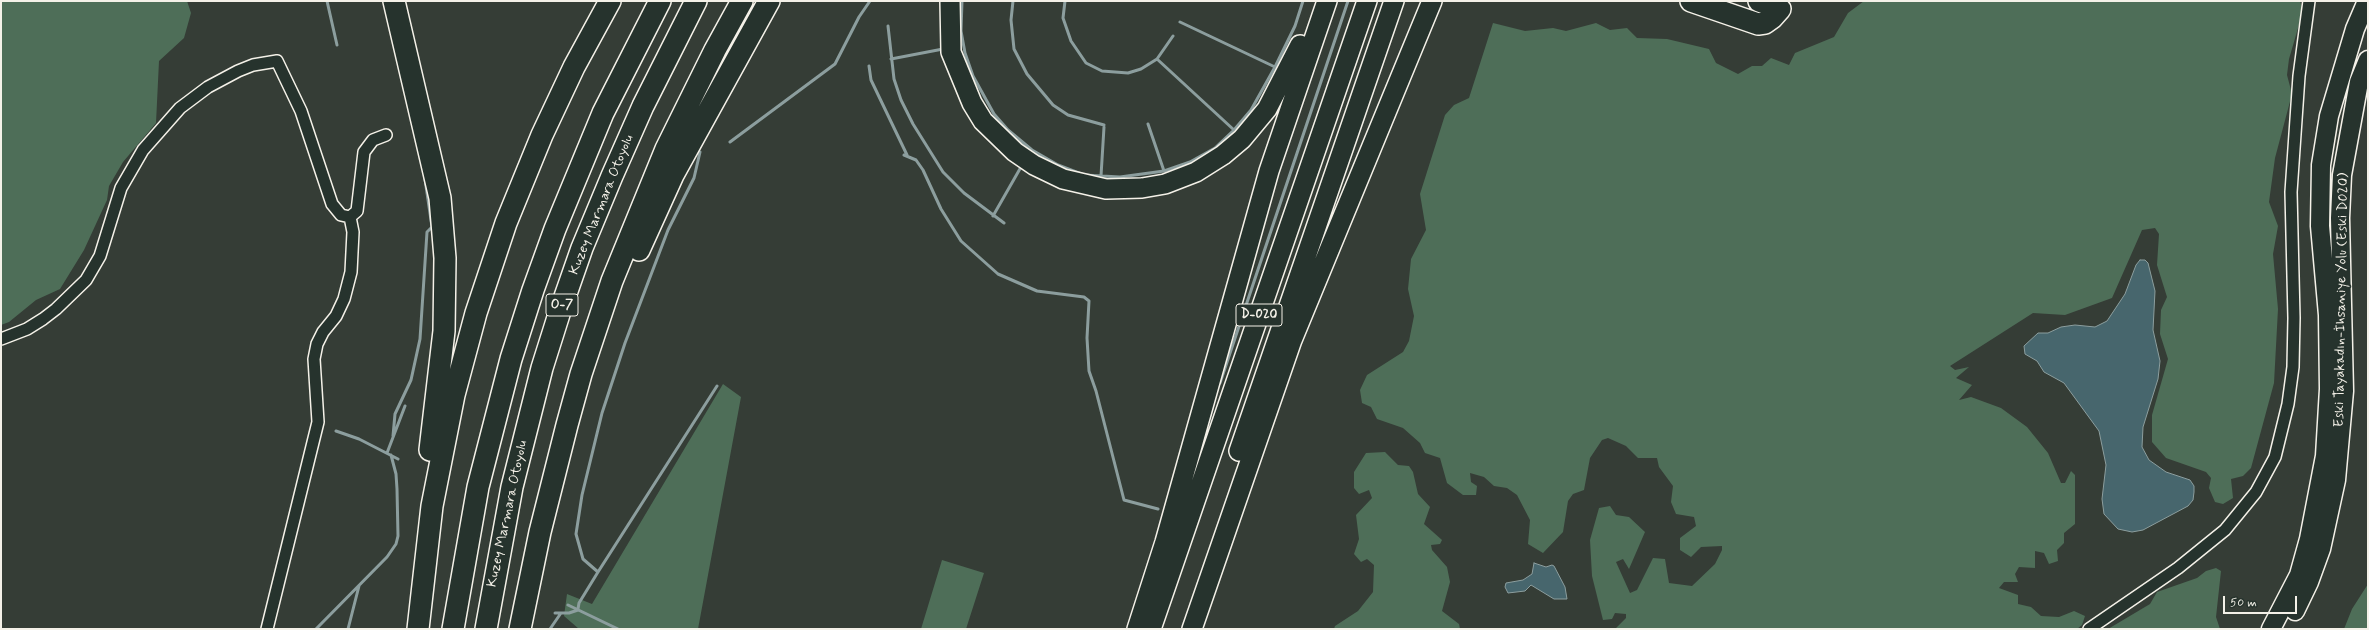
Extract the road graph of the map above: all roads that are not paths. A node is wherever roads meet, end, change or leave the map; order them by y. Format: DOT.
graph roads {
  1 [pos="394,1"];
  2 [pos="610,1"];
  3 [pos="660,1"];
  4 [pos="696,1"];
  5 [pos="742,1"];
  6 [pos="769,1"];
  7 [pos="950,1"];
  8 [pos="1318,1"];
  9 [pos="1327,1"];
  10 [pos="1367,1"];
  11 [pos="1394,1"];
  12 [pos="1432,1"];
  13 [pos="1691,1"];
  14 [pos="1759,1"];
  15 [pos="2309,1"];
  16 [pos="2367,1"];
  17 [pos="1782,5"];
  18 [pos="2368,60"];
  19 [pos="386,135"];
  20 [pos="350,217"];
  21 [pos="1,340"];
  22 [pos="525,603"];
  23 [pos="267,629"];
  24 [pos="411,629"];
  25 [pos="418,629"];
  26 [pos="453,629"];
  27 [pos="486,629"];
  28 [pos="520,629"];
  29 [pos="1137,629"];
  30 [pos="1151,629"];
  31 [pos="1179,629"];
  32 [pos="1192,629"];
  33 [pos="2089,629"];
  34 [pos="2271,629"];
  35 [pos="2286,629"];
  1 -- 24 [label="highway"];
  2 -- 25 [label="highway"];
  3 -- 26 [label="highway, O-7"];
  4 -- 27 [label="highway, Kuzey Marmara Otoyolu / O-7"];
  5 -- 22 [label="highway"];
  6 -- 22 [label="highway"];
  7 -- 8 [label="highway"];
  9 -- 29 [label="highway"];
  10 -- 30 [label="highway, D-020"];
  11 -- 31 [label="highway, D-020"];
  12 -- 32 [label="highway"];
  13 -- 17 [label="highway"];
  14 -- 17 [label="highway"];
  15 -- 33 [label="street"];
  16 -- 34 [label="main road, Eski Tayakadın-İhsaniye Yolu (Eski D020)"];
  18 -- 35 [label="main road, Eski Tayakadın-İhsaniye Yolu (Eski D020)"];
  19 -- 20 [label="street"];
  20 -- 21 [label="street"];
  20 -- 23 [label="street"];
  22 -- 28 [label="highway"];
}
